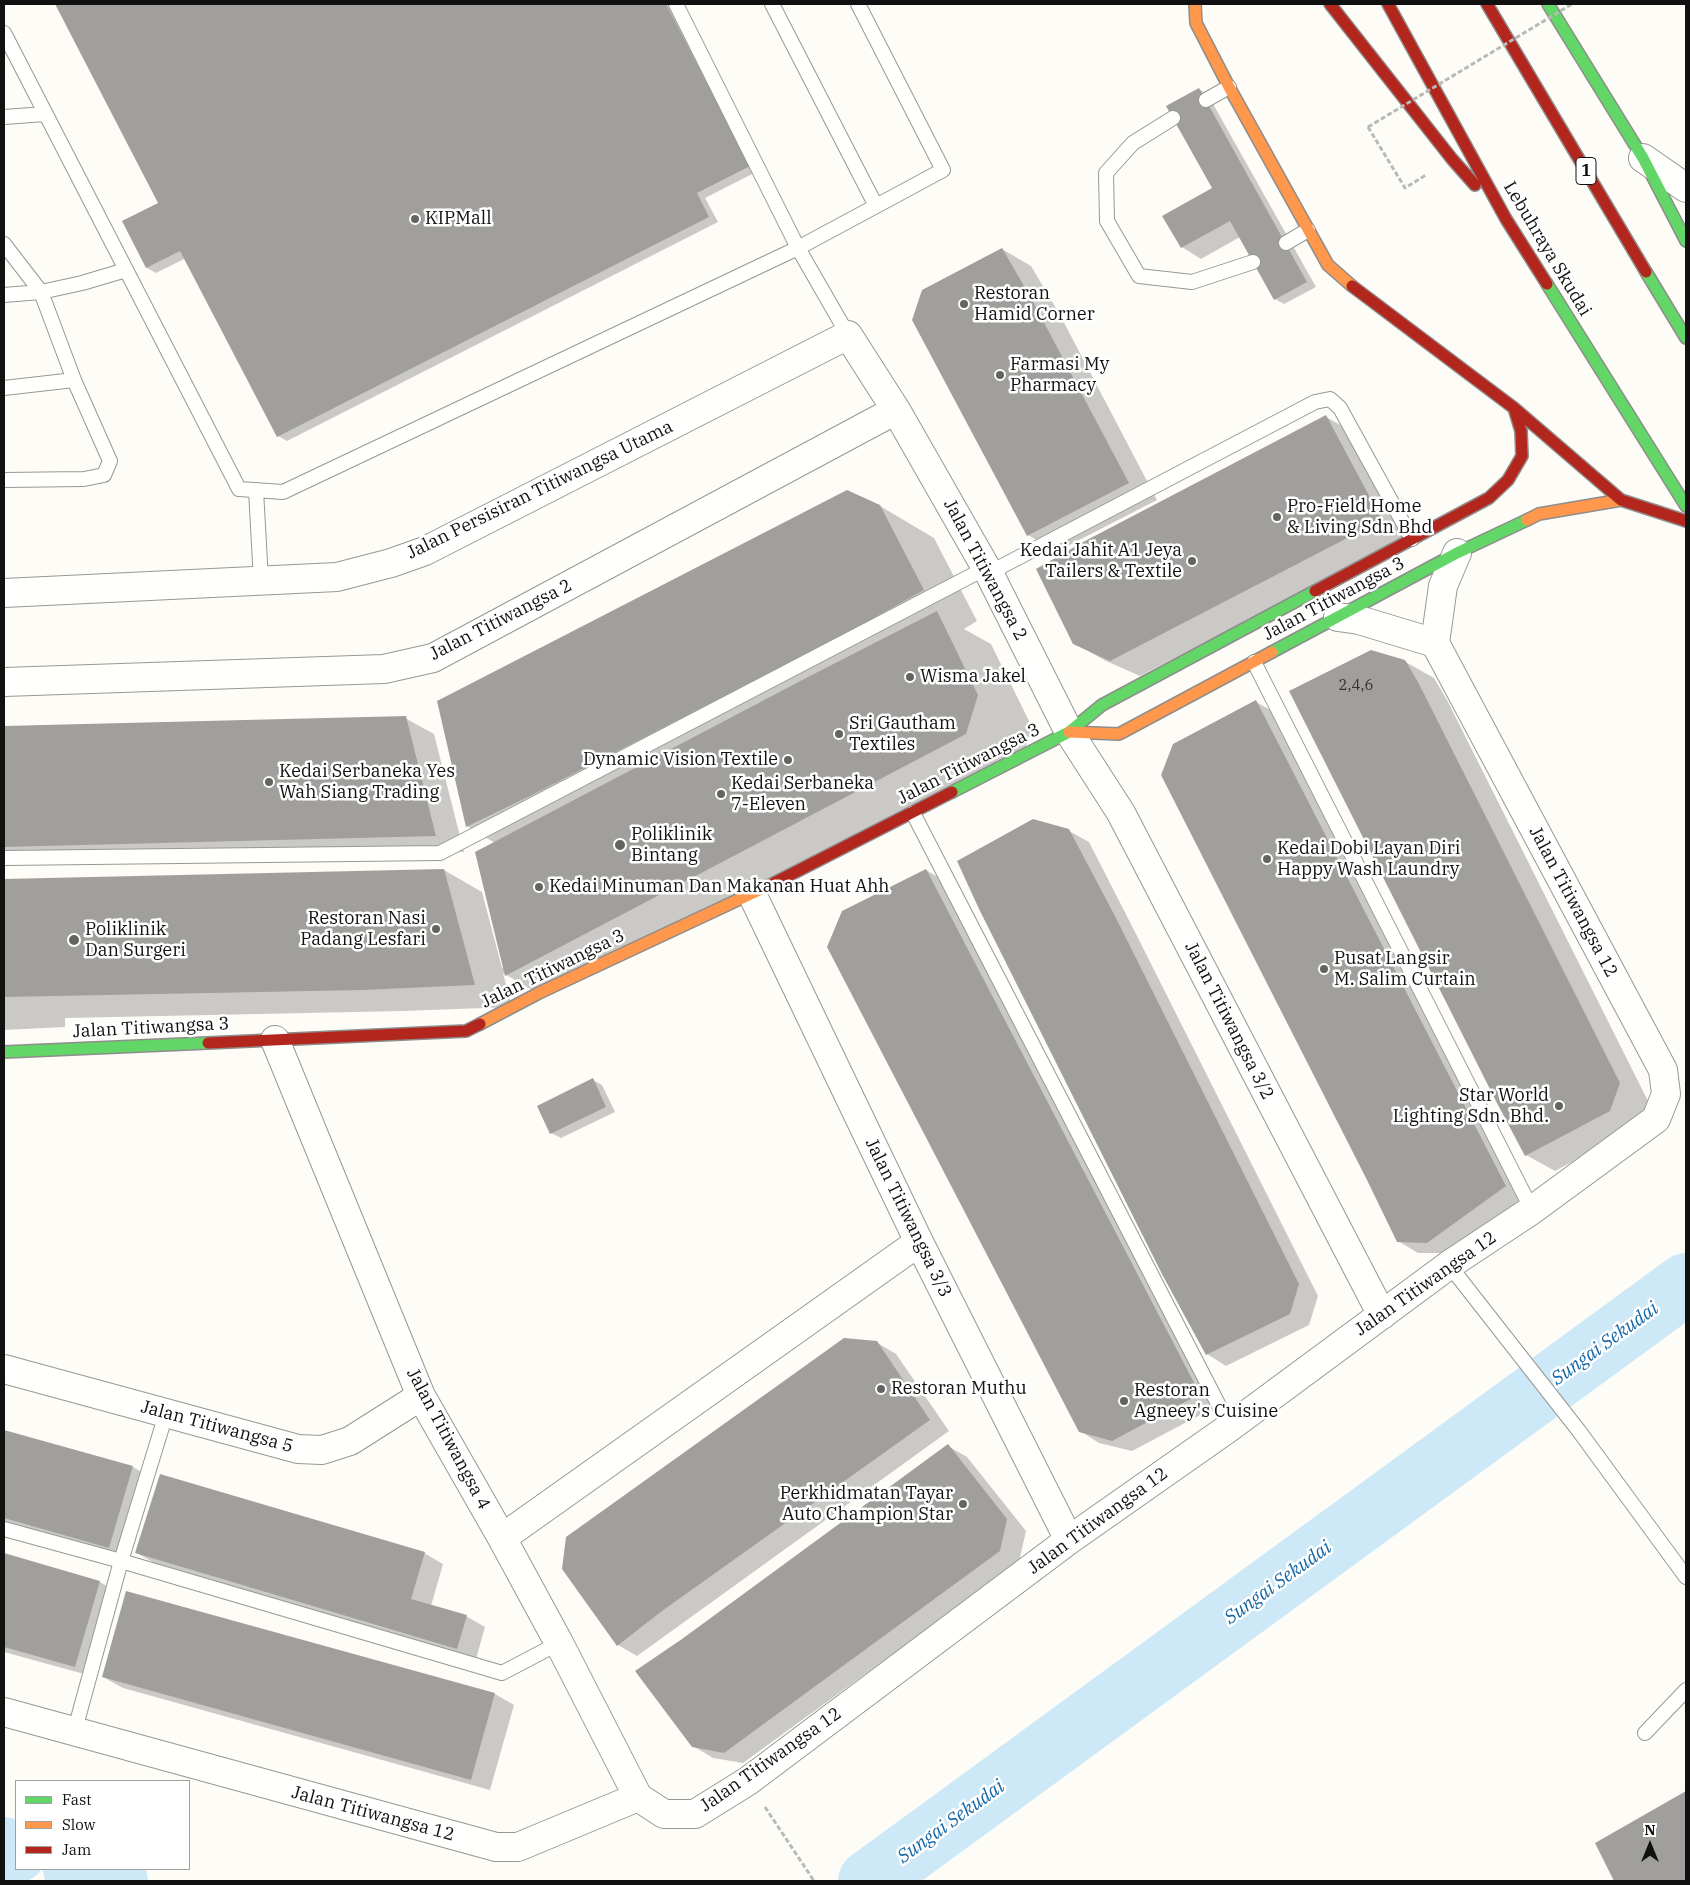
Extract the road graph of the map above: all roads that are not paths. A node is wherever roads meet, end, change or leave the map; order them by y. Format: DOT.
graph roads {
  1 [pos="676,4"];
  2 [pos="772,4"];
  3 [pos="858,4"];
  4 [pos="1195,4"];
  5 [pos="1330,4"];
  6 [pos="1388,4"];
  7 [pos="1487,4"];
  8 [pos="1548,4"];
  9 [pos="4,33"];
  10 [pos="1229,87"];
  11 [pos="1206,100"];
  12 [pos="45,114"];
  13 [pos="4,118"];
  14 [pos="1173,118"];
  15 [pos="1643,158"];
  16 [pos="1686,188"];
  17 [pos="876,206"];
  18 [pos="1506,219"];
  19 [pos="1308,230"];
  20 [pos="1686,241"];
  21 [pos="1286,243"];
  22 [pos="4,244"];
  23 [pos="798,248"];
  24 [pos="1253,262"];
  25 [pos="126,270"];
  26 [pos="41,292"];
  27 [pos="4,295"];
  28 [pos="848,335"];
  29 [pos="1686,338"];
  30 [pos="74,380"];
  31 [pos="4,388"];
  32 [pos="1514,408"];
  33 [pos="896,410"];
  34 [pos="4,480"];
  35 [pos="256,490"];
  36 [pos="1621,500"];
  37 [pos="1686,506"];
  38 [pos="1686,521"];
  39 [pos="1412,539"];
  40 [pos="1457,553"];
  41 [pos="987,571"];
  42 [pos="261,581"];
  43 [pos="4,593"];
  44 [pos="1338,617"];
  45 [pos="1435,643"];
  46 [pos="1254,662"];
  47 [pos="4,682"];
  48 [pos="1069,732"];
  49 [pos="913,813"];
  50 [pos="4,858"];
  51 [pos="752,894"];
  52 [pos="275,1040"];
  53 [pos="4,1052"];
  54 [pos="1532,1210"];
  55 [pos="919,1242"];
  56 [pos="1449,1265"];
  57 [pos="1382,1315"];
  58 [pos="4,1369"];
  59 [pos="421,1396"];
  60 [pos="166,1414"];
  61 [pos="1230,1427"];
  62 [pos="4,1529"];
  63 [pos="502,1538"];
  64 [pos="1069,1540"];
  65 [pos="121,1561"];
  66 [pos="1686,1577"];
  67 [pos="559,1643"];
  68 [pos="1686,1690"];
  69 [pos="4,1712"];
  70 [pos="74,1733"];
  71 [pos="1646,1733"];
  72 [pos="638,1797"];
  1 -- 23 [label="lane"];
  2 -- 17 [label="lane"];
  3 -- 17 [label="lane"];
  4 -- 10 [label="main road"];
  5 -- 18 [label="main road"];
  6 -- 18 [label="main road, Lebuhraya Skudai"];
  7 -- 29 [label="main road, 1"];
  8 -- 15 [label="main road"];
  9 -- 12 [label="lane"];
  10 -- 11 [label="lane"];
  10 -- 19 [label="main road"];
  12 -- 13 [label="lane"];
  12 -- 25 [label="lane"];
  14 -- 24 [label="lane"];
  15 -- 16 [label="street"];
  15 -- 20 [label="main road"];
  17 -- 23 [label="lane"];
  18 -- 37 [label="main road, Lebuhraya Skudai"];
  19 -- 21 [label="lane"];
  19 -- 32 [label="main road"];
  22 -- 26 [label="lane"];
  23 -- 28 [label="lane"];
  23 -- 35 [label="lane"];
  25 -- 26 [label="lane"];
  25 -- 35 [label="lane"];
  26 -- 27 [label="lane"];
  26 -- 30 [label="lane"];
  28 -- 33 [label="street, Jalan Titiwangsa 2"];
  28 -- 42 [label="street, Jalan Persisiran Titiwangsa Utama"];
  30 -- 31 [label="lane"];
  30 -- 34 [label="lane"];
  32 -- 36 [label="main road"];
  32 -- 39 [label="main road, Jalan Titiwangsa 3"];
  33 -- 41 [label="street, Jalan Titiwangsa 2"];
  33 -- 47 [label="street, Jalan Titiwangsa 2"];
  35 -- 42 [label="lane"];
  36 -- 38 [label="main road"];
  36 -- 40 [label="main road, Jalan Titiwangsa 3"];
  39 -- 41 [label="lane"];
  39 -- 48 [label="main road, Jalan Titiwangsa 3"];
  40 -- 44 [label="main road, Jalan Titiwangsa 3"];
  40 -- 45 [label="street"];
  41 -- 48 [label="street, Jalan Titiwangsa 2"];
  41 -- 50 [label="lane"];
  42 -- 43 [label="street, Jalan Persisiran Titiwangsa Utama"];
  44 -- 45 [label="street"];
  44 -- 46 [label="main road, Jalan Titiwangsa 3"];
  45 -- 54 [label="street, Jalan Titiwangsa 12"];
  46 -- 48 [label="main road, Jalan Titiwangsa 3"];
  46 -- 54 [label="lane"];
  48 -- 49 [label="main road, Jalan Titiwangsa 3"];
  48 -- 57 [label="street, Jalan Titiwangsa 3/2"];
  49 -- 51 [label="main road, Jalan Titiwangsa 3"];
  49 -- 61 [label="lane"];
  51 -- 52 [label="main road, Jalan Titiwangsa 3"];
  51 -- 55 [label="street, Jalan Titiwangsa 3/3"];
  52 -- 53 [label="main road, Jalan Titiwangsa 3"];
  52 -- 59 [label="street, Jalan Titiwangsa 4"];
  54 -- 56 [label="street, Jalan Titiwangsa 12"];
  55 -- 63 [label="street"];
  55 -- 64 [label="street, Jalan Titiwangsa 3/3"];
  56 -- 57 [label="street, Jalan Titiwangsa 12"];
  56 -- 66 [label="lane"];
  57 -- 61 [label="street, Jalan Titiwangsa 12"];
  58 -- 60 [label="street, Jalan Titiwangsa 5"];
  59 -- 60 [label="street, Jalan Titiwangsa 5"];
  59 -- 63 [label="street, Jalan Titiwangsa 4"];
  60 -- 65 [label="lane"];
  61 -- 64 [label="street, Jalan Titiwangsa 12"];
  62 -- 65 [label="lane"];
  63 -- 67 [label="street, Jalan Titiwangsa 4"];
  64 -- 72 [label="street, Jalan Titiwangsa 12"];
  65 -- 67 [label="lane"];
  65 -- 70 [label="lane"];
  67 -- 72 [label="street, Jalan Titiwangsa 4"];
  68 -- 71 [label="lane"];
  69 -- 70 [label="street, Jalan Titiwangsa 12"];
  70 -- 72 [label="street, Jalan Titiwangsa 12"];
}
